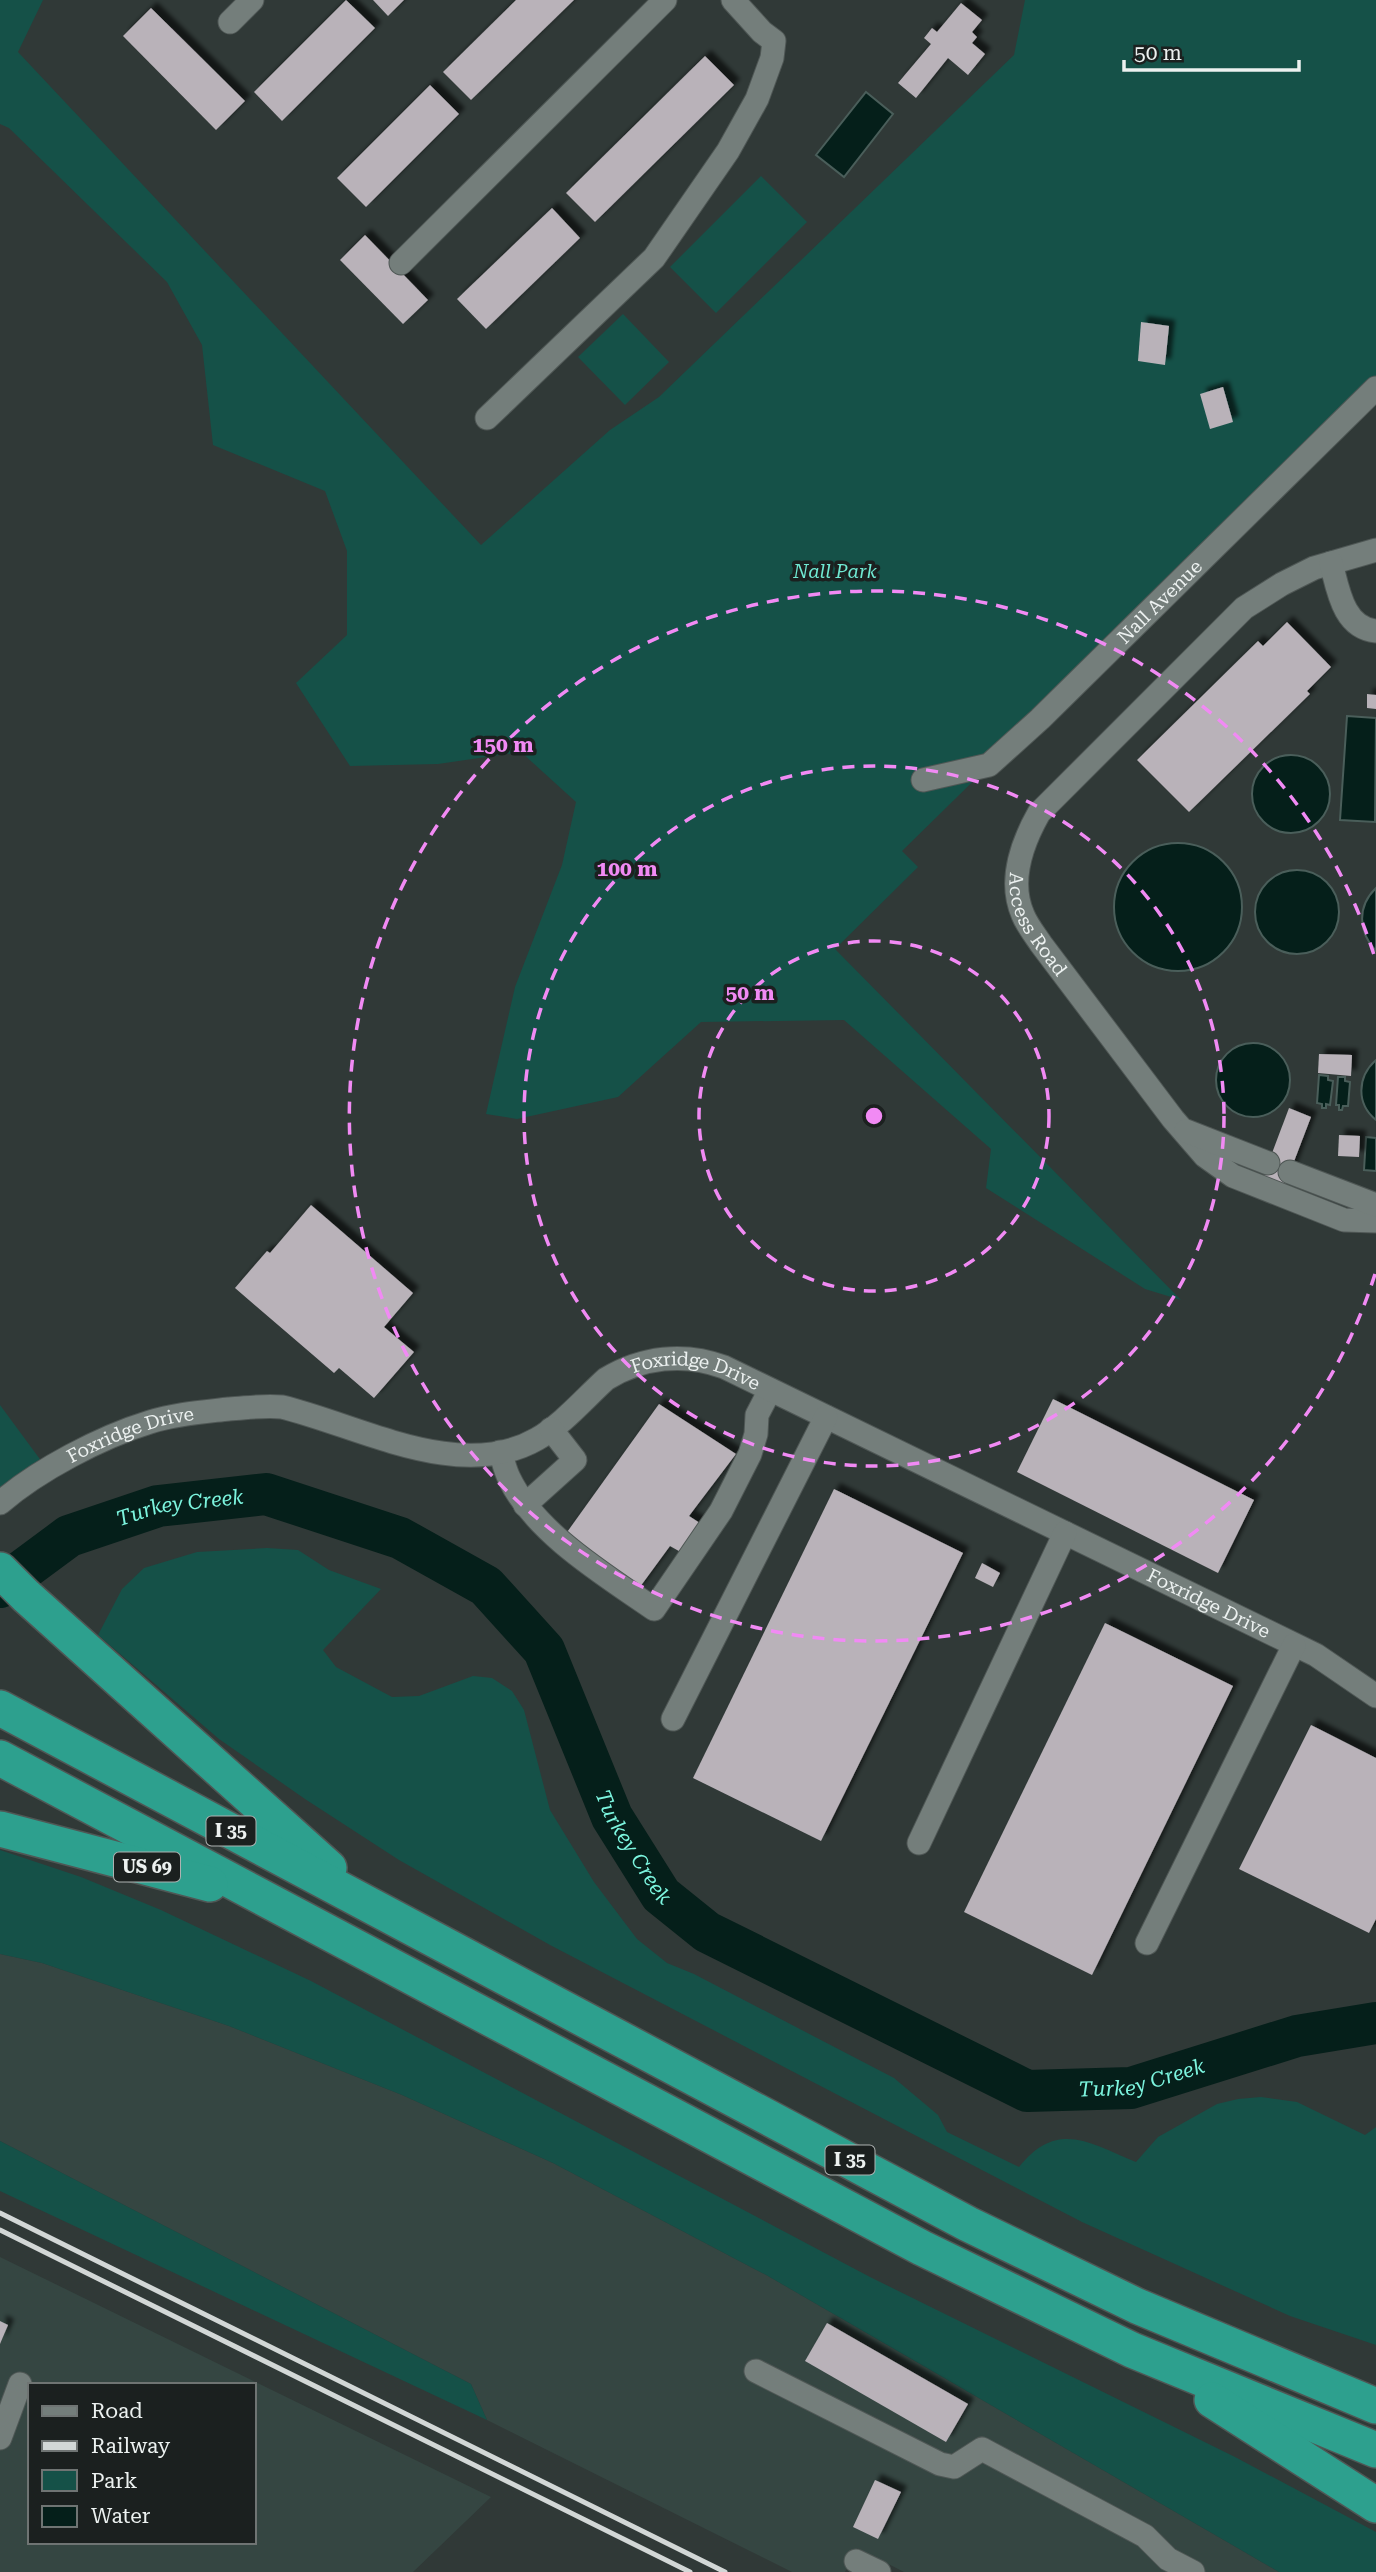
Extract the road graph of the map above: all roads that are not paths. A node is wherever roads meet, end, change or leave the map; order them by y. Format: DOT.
graph roads {
  1 [pos="252,0"];
  2 [pos="733,0"];
  3 [pos="660,4"];
  4 [pos="230,22"];
  5 [pos="401,263"];
  6 [pos="1376,388"];
  7 [pos="487,418"];
  8 [pos="1376,550"];
  9 [pos="1331,563"];
  10 [pos="1376,631"];
  11 [pos="923,780"];
  12 [pos="1183,1130"];
  13 [pos="1268,1164"];
  14 [pos="1290,1172"];
  15 [pos="1376,1205"];
  16 [pos="1376,1221"];
  17 [pos="770,1390"];
  18 [pos="826,1417"];
  19 [pos="551,1429"];
  20 [pos="500,1452"];
  21 [pos="0,1503"];
  22 [pos="524,1505"];
  23 [pos="1065,1533"];
  24 [pos="0,1570"];
  25 [pos="1294,1645"];
  26 [pos="1376,1696"];
  27 [pos="0,1708"];
  28 [pos="673,1719"];
  29 [pos="0,1758"];
  30 [pos="12,1832"];
  31 [pos="919,1843"];
  32 [pos="271,1900"];
  33 [pos="368,1903"];
  34 [pos="1147,1943"];
  35 [pos="1132,2350"];
  36 [pos="756,2371"];
  37 [pos="20,2384"];
  38 [pos="1359,2395"];
  39 [pos="1376,2406"];
  40 [pos="0,2438"];
  41 [pos="1376,2449"];
  42 [pos="1376,2505"];
  43 [pos="856,2561"];
  44 [pos="1162,2564"];
  45 [pos="879,2572"];
  46 [pos="1193,2572"];
  1 -- 4 [label="street"];
  2 -- 7 [label="street"];
  3 -- 5 [label="street"];
  6 -- 11 [label="street, Nall Avenue"];
  8 -- 9 [label="street, Access Road"];
  9 -- 10 [label="street"];
  9 -- 12 [label="street, Access Road"];
  12 -- 13 [label="street"];
  12 -- 16 [label="street, Access Road"];
  14 -- 15 [label="street"];
  17 -- 18 [label="street, Foxridge Drive"];
  17 -- 19 [label="street, Foxridge Drive"];
  17 -- 22 [label="street"];
  18 -- 23 [label="street, Foxridge Drive"];
  18 -- 28 [label="street"];
  19 -- 20 [label="street, Foxridge Drive"];
  19 -- 22 [label="street"];
  20 -- 21 [label="street, Foxridge Drive"];
  20 -- 22 [label="street"];
  23 -- 25 [label="street, Foxridge Drive"];
  23 -- 31 [label="street"];
  24 -- 33 [label="highway"];
  25 -- 26 [label="street, Foxridge Drive"];
  25 -- 34 [label="street"];
  27 -- 33 [label="highway, I 35"];
  29 -- 32 [label="highway, I 35"];
  30 -- 32 [label="highway, US 69"];
  32 -- 35 [label="highway, I 35"];
  33 -- 38 [label="highway, I 35"];
  35 -- 41 [label="highway, I 35"];
  35 -- 42 [label="highway"];
  36 -- 44 [label="street"];
  37 -- 40 [label="street"];
  38 -- 39 [label="highway, I 35"];
  43 -- 45 [label="street"];
  44 -- 46 [label="street"];
}
